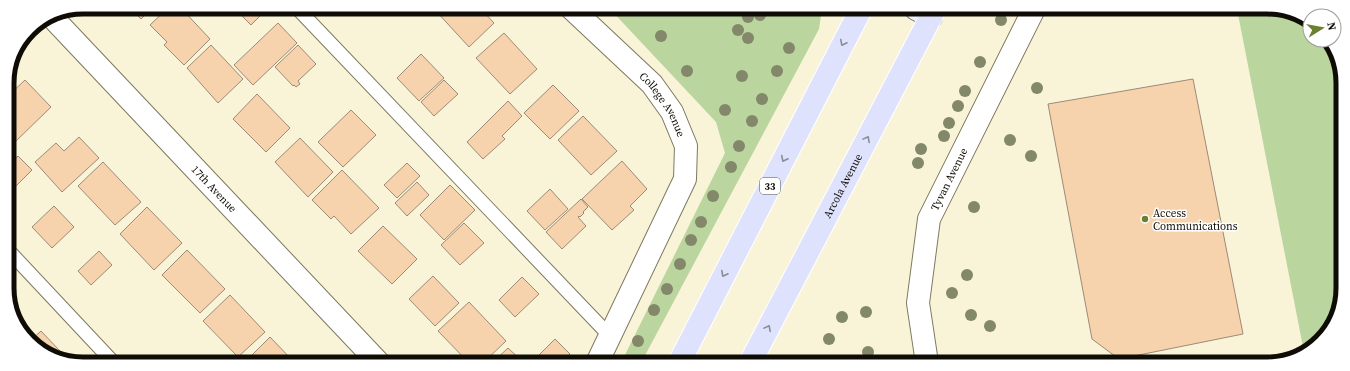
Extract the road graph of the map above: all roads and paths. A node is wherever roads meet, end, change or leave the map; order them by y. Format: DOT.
graph roads {
  1 [pos="303,14"];
  2 [pos="577,14"];
  3 [pos="858,14"];
  4 [pos="926,14"];
  5 [pos="1032,14"];
  6 [pos="55,20"];
  7 [pos="14,256"];
  8 [pos="609,334"];
  9 [pos="108,357"];
  10 [pos="373,357"];
  11 [pos="599,357"];
  12 [pos="682,357"];
  13 [pos="753,357"];
  14 [pos="926,357"];
  1 -- 8 [label="lane"];
  2 -- 8 [label="street, College Avenue"];
  3 -- 12 [label="main road, 33, one-way"];
  13 -- 4 [label="main road, Arcola Avenue, one-way"];
  5 -- 14 [label="street, Tyvan Avenue"];
  6 -- 10 [label="street, 17th Avenue"];
  7 -- 9 [label="lane"];
  8 -- 11 [label="street"];
}
